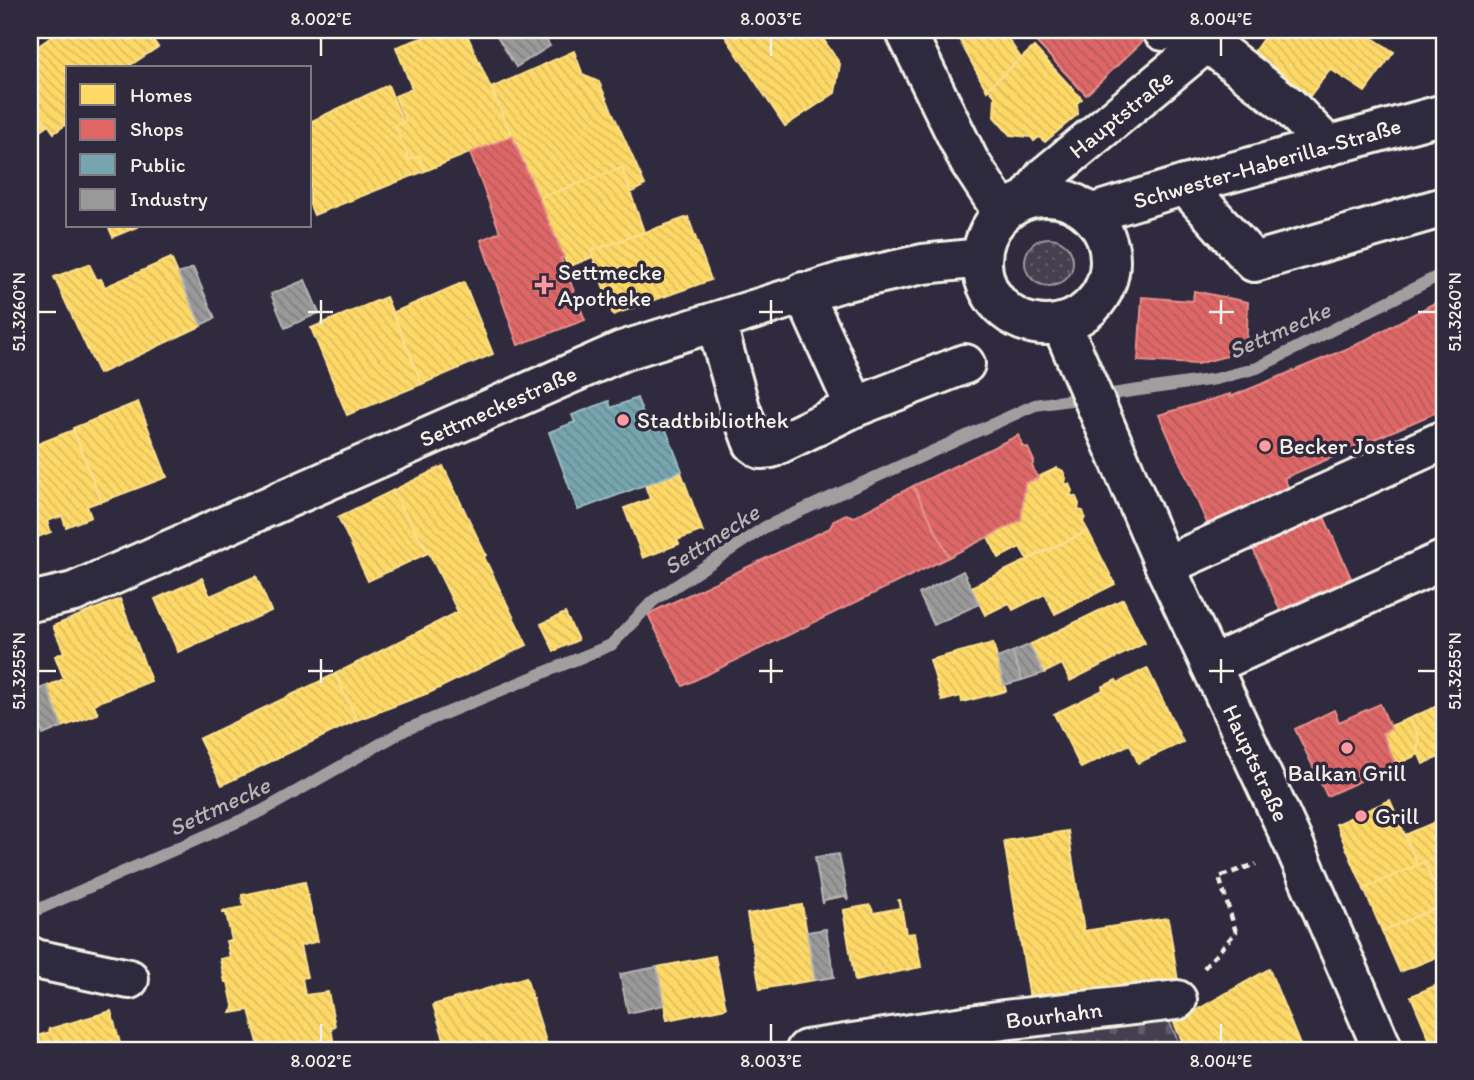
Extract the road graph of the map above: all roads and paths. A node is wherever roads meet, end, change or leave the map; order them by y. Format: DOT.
graph roads {
  1 [pos="905,30"];
  2 [pos="1211,36"];
  3 [pos="1444,114"];
  4 [pos="1328,146"];
  5 [pos="1185,185"];
  6 [pos="1015,206"];
  7 [pos="1444,207"];
  8 [pos="1090,214"];
  9 [pos="982,258"];
  10 [pos="803,292"];
  11 [pos="716,322"];
  12 [pos="1068,339"];
  13 [pos="965,364"];
  14 [pos="855,407"];
  15 [pos="1444,440"];
  16 [pos="1444,559"];
  17 [pos="1165,566"];
  18 [pos="30,602"];
  19 [pos="1211,665"];
  20 [pos="1296,849"];
  21 [pos="30,956"];
  22 [pos="129,979"];
  23 [pos="1177,1000"];
  24 [pos="806,1050"];
  25 [pos="1383,1050"];
  1 -- 6 [label="street"];
  2 -- 4 [label="street"];
  2 -- 6 [label="street, Hauptstraße"];
  3 -- 4 [label="street, Schwester-Haberilla-Straße"];
  4 -- 5 [label="street, Schwester-Haberilla-Straße"];
  5 -- 7 [label="street"];
  5 -- 8 [label="street, Schwester-Haberilla-Straße"];
  6 -- 8 [label="street"];
  6 -- 9 [label="street"];
  8 -- 12 [label="street"];
  9 -- 10 [label="street, Settmeckestraße"];
  9 -- 12 [label="street"];
  10 -- 11 [label="street, Settmeckestraße"];
  10 -- 14 [label="street"];
  11 -- 14 [label="street"];
  11 -- 18 [label="street, Settmeckestraße"];
  12 -- 17 [label="street, Hauptstraße"];
  13 -- 14 [label="street"];
  15 -- 17 [label="street"];
  16 -- 19 [label="street"];
  17 -- 19 [label="street, Hauptstraße"];
  19 -- 20 [label="street, Hauptstraße"];
  20 -- 23 [label="path"];
  20 -- 25 [label="street, Hauptstraße"];
  21 -- 22 [label="street"];
  23 -- 24 [label="street, Bourhahn"];
}
